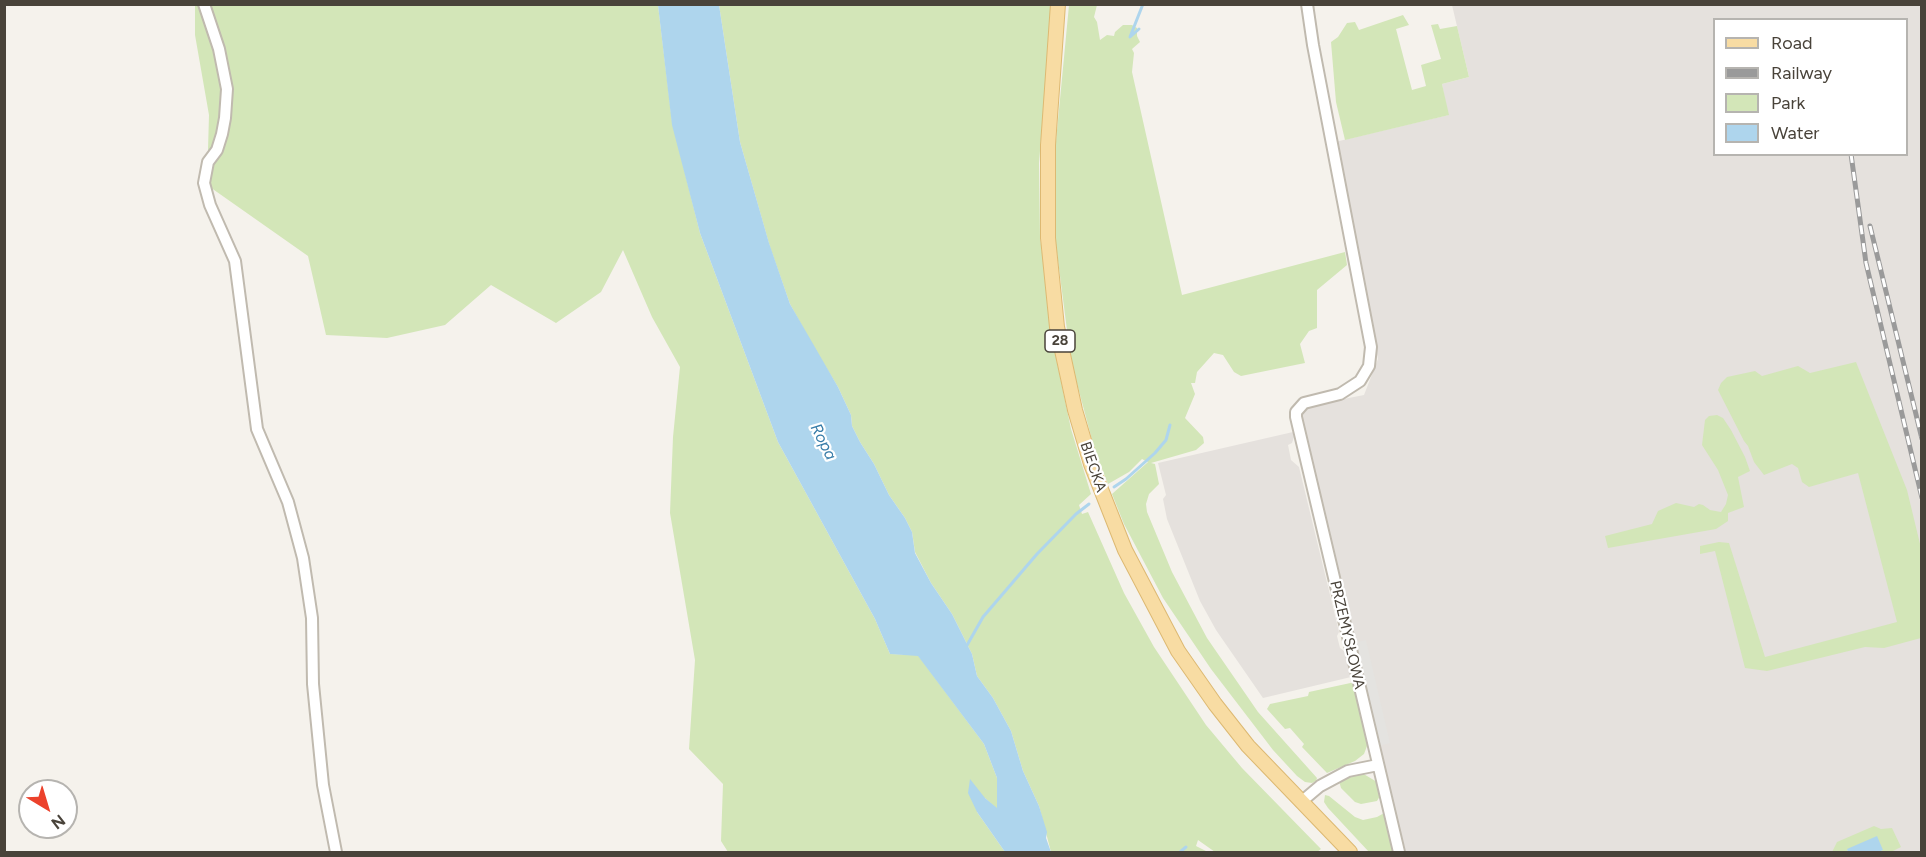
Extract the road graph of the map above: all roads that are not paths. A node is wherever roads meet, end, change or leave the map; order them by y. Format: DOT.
graph roads {
  1 [pos="204,4"];
  2 [pos="1058,4"];
  3 [pos="1308,4"];
  4 [pos="1378,765"];
  5 [pos="1301,802"];
  6 [pos="336,852"];
  7 [pos="1350,852"];
  8 [pos="1399,852"];
  1 -- 6 [label="street"];
  2 -- 5 [label="main road, BIECKA / 28"];
  3 -- 4 [label="street, PRZEMYSŁOWA"];
  4 -- 5 [label="street"];
  4 -- 8 [label="street, PRZEMYSŁOWA"];
  5 -- 7 [label="main road, BIECKA / 28"];
}
